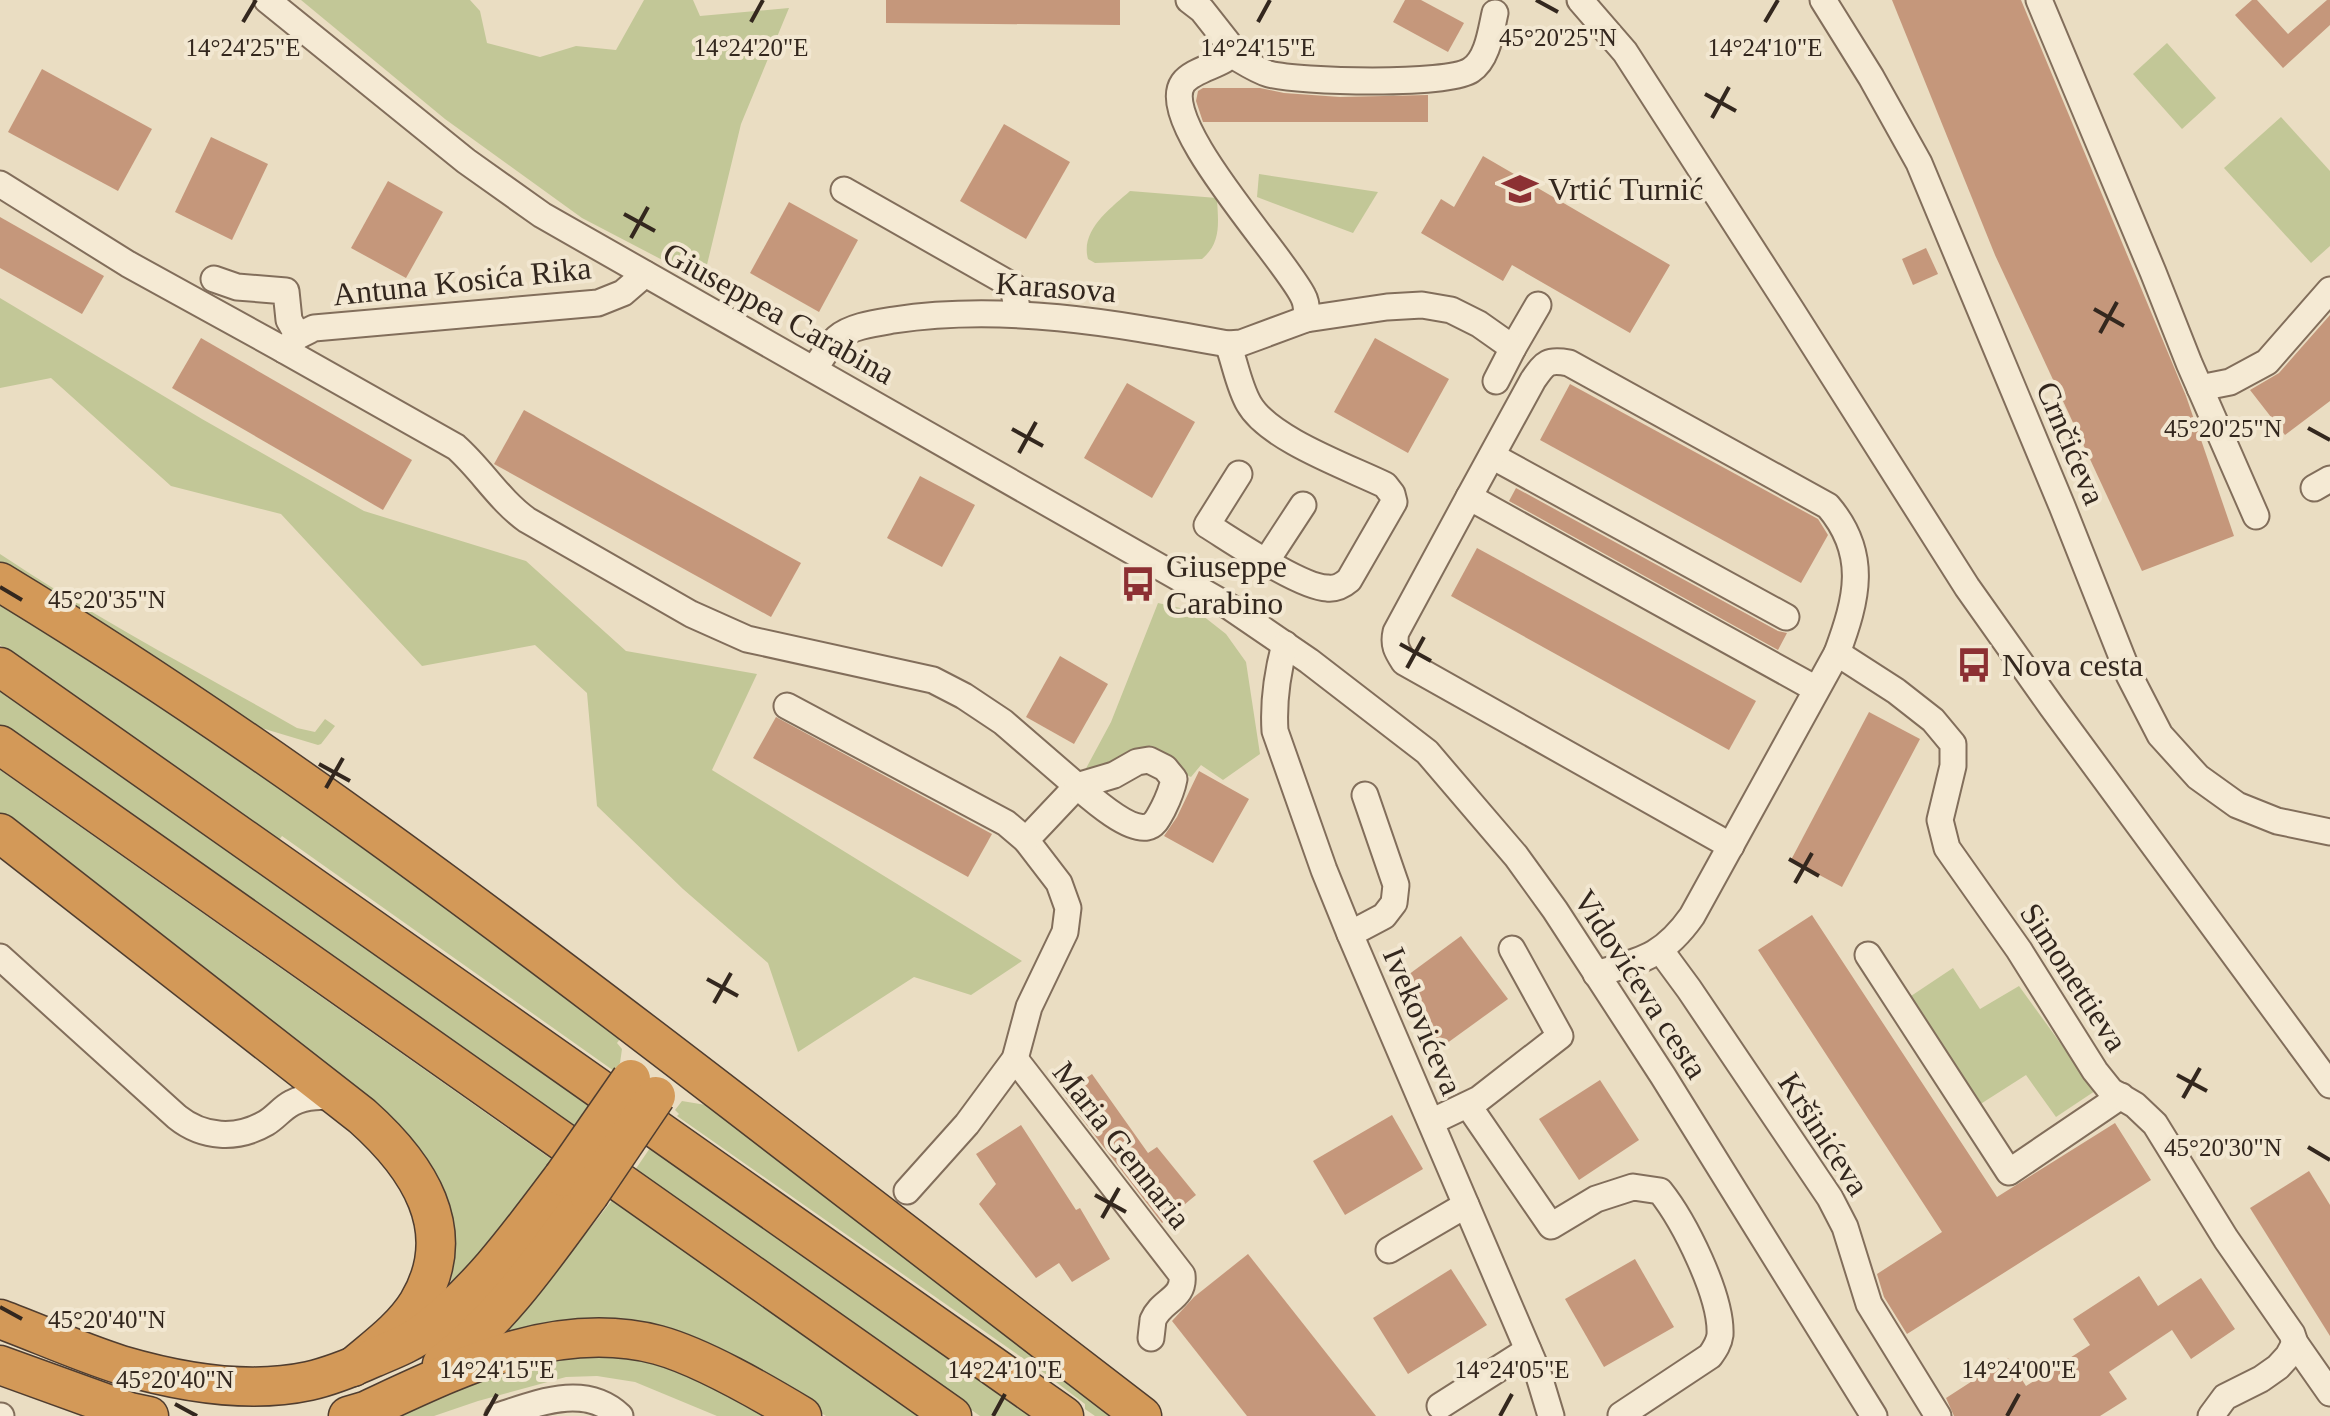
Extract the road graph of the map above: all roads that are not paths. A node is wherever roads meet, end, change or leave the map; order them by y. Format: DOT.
graph roads {
  1 [pos="267,0"];
  2 [pos="1189,0"];
  3 [pos="1580,0"];
  4 [pos="1823,0"];
  5 [pos="2039,0"];
  6 [pos="1495,12"];
  7 [pos="1227,52"];
  8 [pos="0,184"];
  9 [pos="844,190"];
  10 [pos="645,274"];
  11 [pos="214,279"];
  12 [pos="2330,290"];
  13 [pos="1538,305"];
  14 [pos="1018,314"];
  15 [pos="1306,319"];
  16 [pos="291,343"];
  17 [pos="1228,344"];
  18 [pos="1513,348"];
  19 [pos="814,369"];
  20 [pos="1496,381"];
  21 [pos="2200,388"];
  22 [pos="1492,456"];
  23 [pos="1239,474"];
  24 [pos="1469,497"];
  25 [pos="1303,506"];
  26 [pos="2256,516"];
  27 [pos="1267,560"];
  28 [pos="0,582"];
  29 [pos="1786,618"];
  30 [pos="1285,644"];
  31 [pos="1836,653"];
  32 [pos="0,667"];
  33 [pos="1816,689"];
  34 [pos="788,706"];
  35 [pos="0,745"];
  36 [pos="1365,794"];
  37 [pos="2330,832"];
  38 [pos="0,833"];
  39 [pos="1026,840"];
  40 [pos="1731,846"];
  41 [pos="1350,934"];
  42 [pos="1512,949"];
  43 [pos="1661,951"];
  44 [pos="1868,955"];
  45 [pos="0,957"];
  46 [pos="1596,974"];
  47 [pos="667,1050"];
  48 [pos="285,1056"];
  49 [pos="1014,1060"];
  50 [pos="2330,1085"];
  51 [pos="2120,1096"];
  52 [pos="339,1098"];
  53 [pos="1468,1105"];
  54 [pos="282,1110"];
  55 [pos="1431,1122"];
  56 [pos="576,1186"];
  57 [pos="907,1191"];
  58 [pos="1466,1205"];
  59 [pos="1389,1250"];
  60 [pos="0,1319"];
  61 [pos="1151,1338"];
  62 [pos="2296,1343"];
  63 [pos="1528,1350"];
  64 [pos="0,1365"];
  65 [pos="352,1367"];
  66 [pos="405,1392"];
  67 [pos="2330,1394"];
  68 [pos="1440,1406"];
  69 [pos="1621,1415"];
  70 [pos="149,1416"];
  71 [pos="348,1416"];
  72 [pos="498,1416"];
  73 [pos="620,1416"];
  74 [pos="802,1416"];
  75 [pos="952,1416"];
  76 [pos="1064,1416"];
  77 [pos="1142,1416"];
  78 [pos="1551,1416"];
  79 [pos="1874,1416"];
  80 [pos="1938,1416"];
  81 [pos="2211,1416"];
  1 -- 10 [label="street, Giuseppea Carabina"];
  2 -- 7 [label="street"];
  3 -- 50 [label="street"];
  4 -- 37 [label="street, Crnčićeva"];
  5 -- 21 [label="street"];
  6 -- 7 [label="street"];
  7 -- 15 [label="street"];
  8 -- 16 [label="street"];
  9 -- 14 [label="street"];
  10 -- 16 [label="street, Antuna Kosića Rika"];
  10 -- 19 [label="street, Giuseppea Carabina"];
  11 -- 16 [label="street"];
  12 -- 21 [label="street"];
  13 -- 18 [label="street"];
  14 -- 17 [label="street, Karasova"];
  14 -- 19 [label="street, Karasova"];
  15 -- 17 [label="street, Karasova"];
  15 -- 18 [label="street, Karasova"];
  16 -- 39 [label="street"];
  17 -- 27 [label="street"];
  18 -- 20 [label="street"];
  19 -- 30 [label="street, Giuseppea Carabina"];
  21 -- 26 [label="street"];
  22 -- 24 [label="street"];
  22 -- 29 [label="street"];
  22 -- 31 [label="street"];
  23 -- 27 [label="street"];
  24 -- 33 [label="street"];
  24 -- 40 [label="street"];
  25 -- 27 [label="street"];
  28 -- 47 [label="highway"];
  30 -- 41 [label="street, Ivekovićeva"];
  30 -- 46 [label="street, Vidovićeva cesta"];
  31 -- 33 [label="street"];
  31 -- 51 [label="street, Simonettieva"];
  32 -- 76 [label="highway"];
  33 -- 40 [label="street"];
  34 -- 39 [label="street"];
  35 -- 75 [label="highway"];
  36 -- 41 [label="street"];
  38 -- 48 [label="highway"];
  39 -- 49 [label="street"];
  40 -- 43 [label="street"];
  41 -- 55 [label="street, Ivekovićeva"];
  42 -- 53 [label="street"];
  43 -- 46 [label="street"];
  43 -- 80 [label="street, Kršinićeva"];
  44 -- 51 [label="street"];
  45 -- 54 [label="street"];
  46 -- 79 [label="street, Vidovićeva cesta"];
  47 -- 56 [label="highway, bridge"];
  47 -- 77 [label="highway"];
  48 -- 52 [label="highway"];
  48 -- 54 [label="street"];
  49 -- 57 [label="street, Maria Gennaria"];
  49 -- 61 [label="street, Maria Gennaria"];
  51 -- 62 [label="street, Simonettieva"];
  52 -- 54 [label="street"];
  52 -- 65 [label="highway"];
  53 -- 55 [label="street"];
  53 -- 69 [label="street"];
  55 -- 58 [label="street, Ivekovićeva"];
  56 -- 65 [label="highway"];
  56 -- 66 [label="highway"];
  58 -- 59 [label="street"];
  58 -- 63 [label="street, Ivekovićeva"];
  60 -- 65 [label="highway"];
  62 -- 67 [label="street, Simonettieva"];
  62 -- 81 [label="street"];
  63 -- 68 [label="street"];
  63 -- 78 [label="street, Ivekovićeva"];
  64 -- 70 [label="highway"];
  66 -- 71 [label="highway"];
  66 -- 74 [label="highway"];
  72 -- 73 [label="street"];
}
